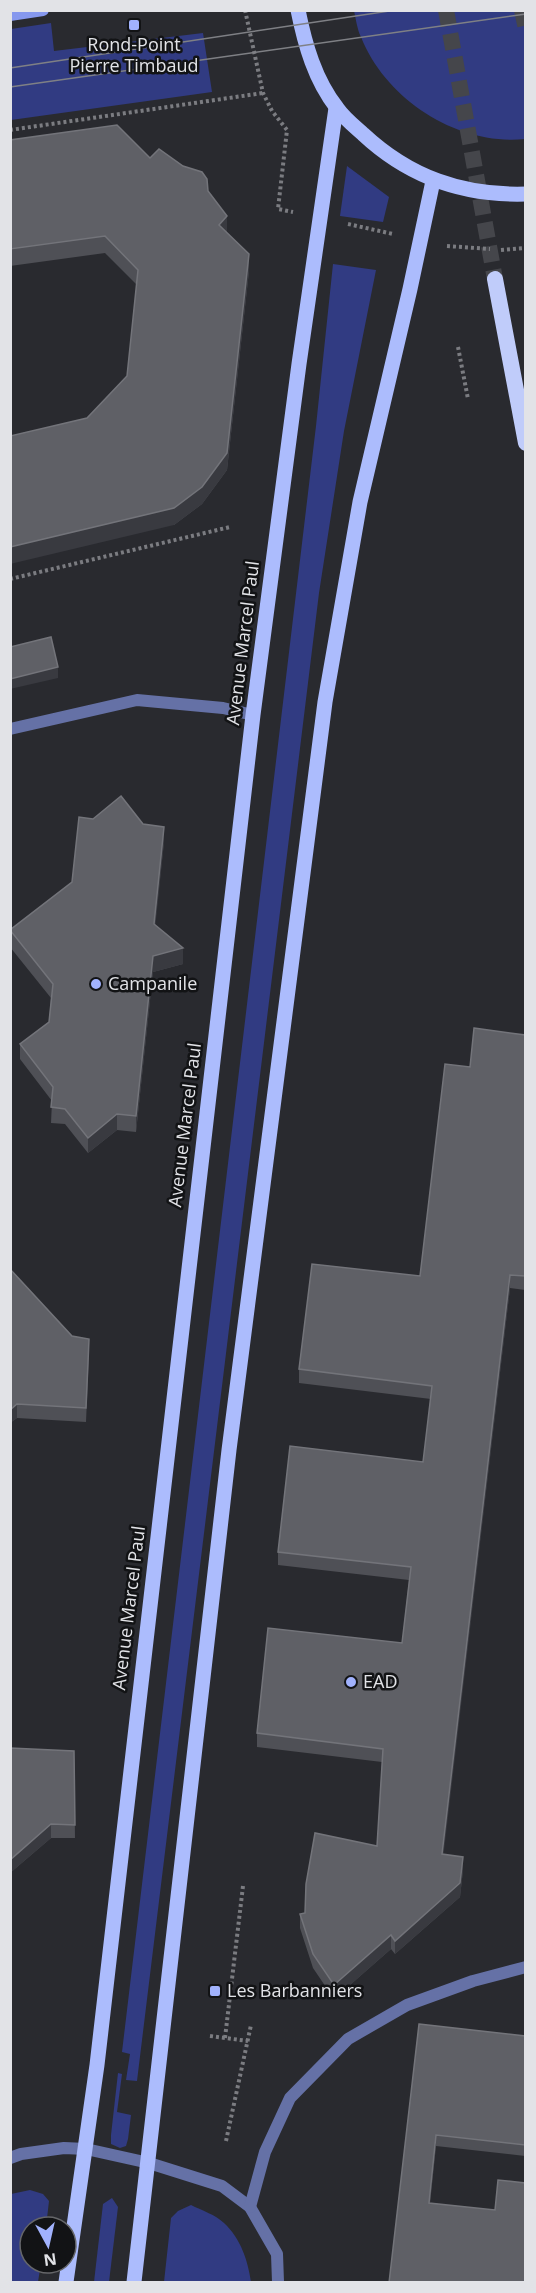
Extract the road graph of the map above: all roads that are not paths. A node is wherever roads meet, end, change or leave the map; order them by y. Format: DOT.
graph roads {
  1 [pos="43,10"];
  2 [pos="298,10"];
  3 [pos="10,15"];
  4 [pos="336,108"];
  5 [pos="433,181"];
  6 [pos="525,194"];
  7 [pos="495,279"];
  8 [pos="525,443"];
  9 [pos="253,715"];
  10 [pos="10,729"];
  11 [pos="525,1967"];
  12 [pos="86,2149"];
  13 [pos="10,2158"];
  14 [pos="149,2163"];
  15 [pos="250,2207"];
  16 [pos="66,2283"];
  17 [pos="134,2283"];
  18 [pos="278,2283"];
  1 -- 3 [label="main road"];
  2 -- 4 [label="main road"];
  4 -- 5 [label="main road"];
  4 -- 9 [label="main road, Avenue Marcel Paul"];
  5 -- 6 [label="main road"];
  5 -- 14 [label="main road"];
  7 -- 8 [label="highway"];
  9 -- 10 [label="street"];
  9 -- 12 [label="main road, Avenue Marcel Paul"];
  11 -- 15 [label="street"];
  12 -- 13 [label="street"];
  12 -- 14 [label="street"];
  12 -- 16 [label="main road, Avenue Marcel Paul"];
  14 -- 15 [label="street"];
  14 -- 17 [label="main road"];
  15 -- 18 [label="street"];
}
